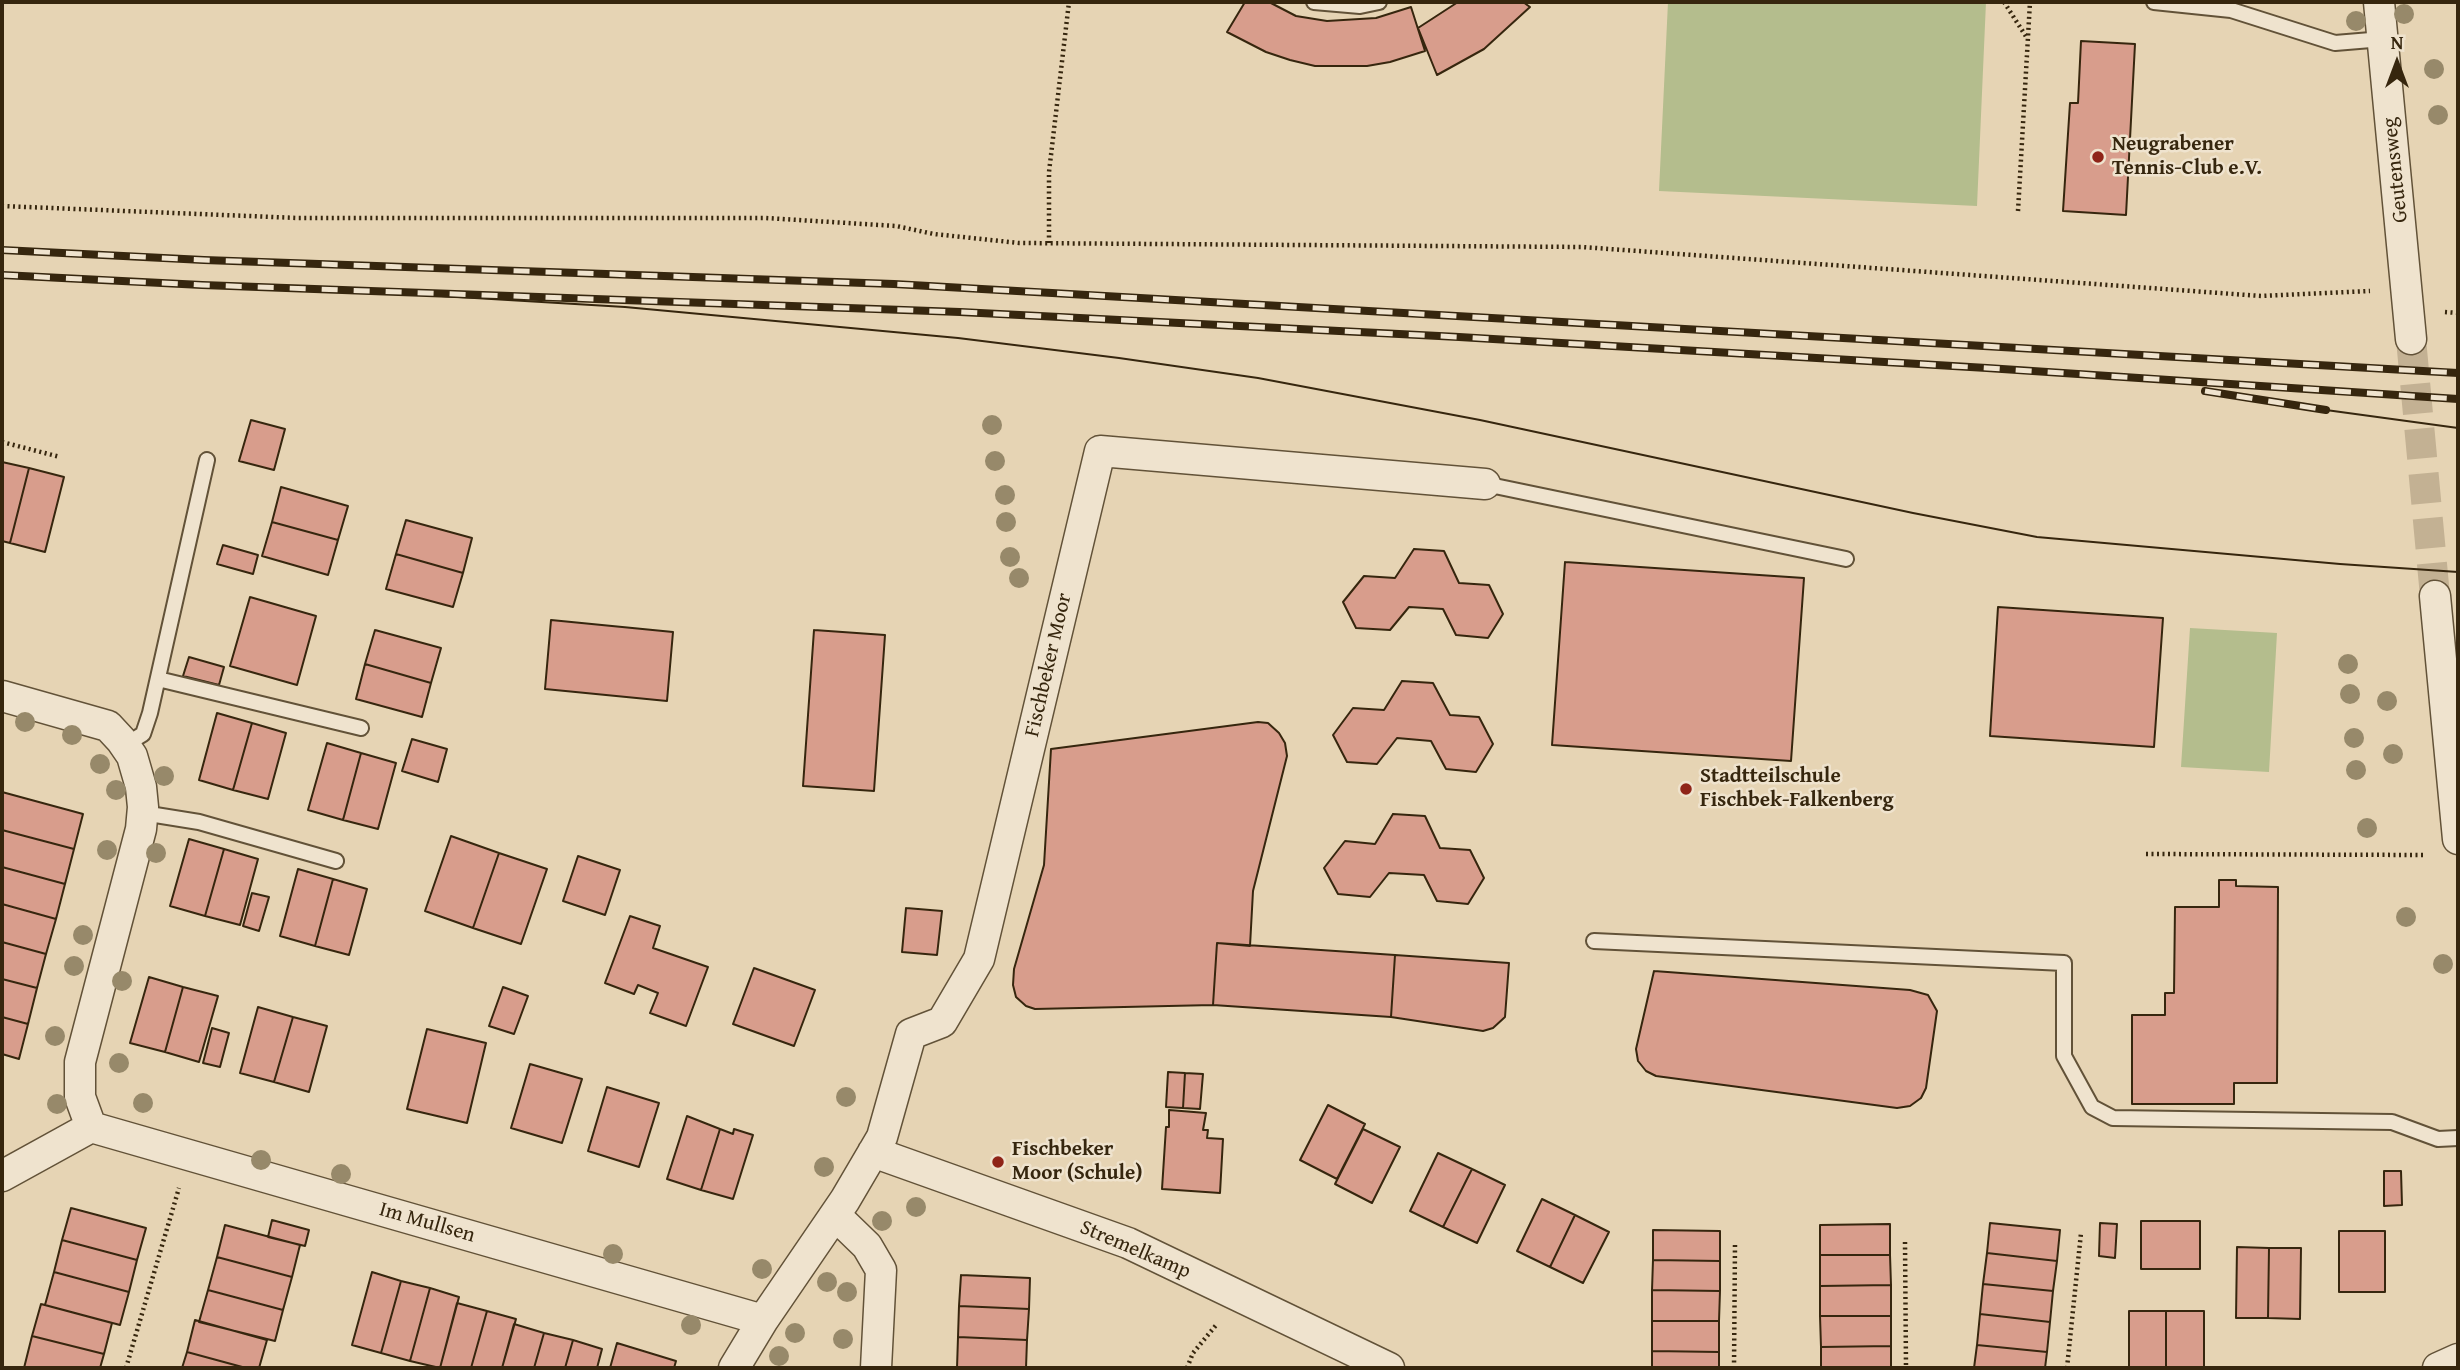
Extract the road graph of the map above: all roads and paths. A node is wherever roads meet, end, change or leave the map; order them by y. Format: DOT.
graph roads {
  1 [pos="1069,2"];
  2 [pos="1314,2"];
  3 [pos="1379,2"];
  4 [pos="2004,2"];
  5 [pos="2030,2"];
  6 [pos="2154,2"];
  7 [pos="2379,2"];
  8 [pos="2028,39"];
  9 [pos="2383,39"];
  10 [pos="2,205"];
  11 [pos="2018,211"];
  12 [pos="1049,243"];
  13 [pos="2370,291"];
  14 [pos="2445,312"];
  15 [pos="2458,313"];
  16 [pos="2411,339"];
  17 [pos="2,442"];
  18 [pos="60,457"];
  19 [pos="207,460"];
  20 [pos="1485,484"];
  21 [pos="1846,559"];
  22 [pos="2435,596"];
  23 [pos="158,679"];
  24 [pos="2,696"];
  25 [pos="360,728"];
  26 [pos="125,746"];
  27 [pos="143,813"];
  28 [pos="2458,839"];
  29 [pos="2146,853"];
  30 [pos="2424,855"];
  31 [pos="336,861"];
  32 [pos="1594,941"];
  33 [pos="91,1127"];
  34 [pos="2458,1138"];
  35 [pos="873,1152"];
  36 [pos="189,1155"];
  37 [pos="2,1176"];
  38 [pos="835,1215"];
  39 [pos="2081,1233"];
  40 [pos="1905,1242"];
  41 [pos="1735,1244"];
  42 [pos="1240,1297"];
  43 [pos="763,1320"];
  44 [pos="2458,1359"];
  45 [pos="126,1368"];
  46 [pos="734,1368"];
  47 [pos="876,1368"];
  48 [pos="1187,1368"];
  49 [pos="1389,1368"];
  50 [pos="1734,1368"];
  51 [pos="1906,1368"];
  52 [pos="2067,1368"];
  53 [pos="2438,1368"];
  1 -- 12 [label="path"];
  2 -- 3 [label="lane"];
  4 -- 8 [label="path"];
  5 -- 8 [label="path"];
  6 -- 9 [label="lane"];
  7 -- 9 [label="street, Geutensweg"];
  8 -- 11 [label="path"];
  9 -- 16 [label="street, Geutensweg"];
  10 -- 12 [label="path"];
  12 -- 13 [label="path"];
  14 -- 15 [label="path"];
  17 -- 18 [label="path"];
  19 -- 23 [label="lane"];
  20 -- 21 [label="lane"];
  20 -- 35 [label="street, Fischbeker Moor"];
  22 -- 28 [label="street"];
  23 -- 25 [label="lane"];
  23 -- 26 [label="lane"];
  24 -- 26 [label="street"];
  26 -- 27 [label="street"];
  27 -- 31 [label="lane"];
  27 -- 33 [label="street"];
  29 -- 30 [label="path"];
  32 -- 34 [label="lane"];
  33 -- 36 [label="street, Im Mullsen"];
  33 -- 37 [label="street"];
  35 -- 38 [label="street, Fischbeker Moor"];
  35 -- 42 [label="street, Stremelkamp"];
  36 -- 43 [label="street, Im Mullsen"];
  36 -- 45 [label="path"];
  38 -- 43 [label="street, Fischbeker Moor"];
  38 -- 47 [label="street"];
  39 -- 52 [label="path"];
  40 -- 51 [label="path"];
  41 -- 50 [label="path"];
  42 -- 48 [label="path"];
  42 -- 49 [label="street, Stremelkamp"];
  43 -- 46 [label="street, Fischbeker Moor"];
  44 -- 53 [label="street"];
}
